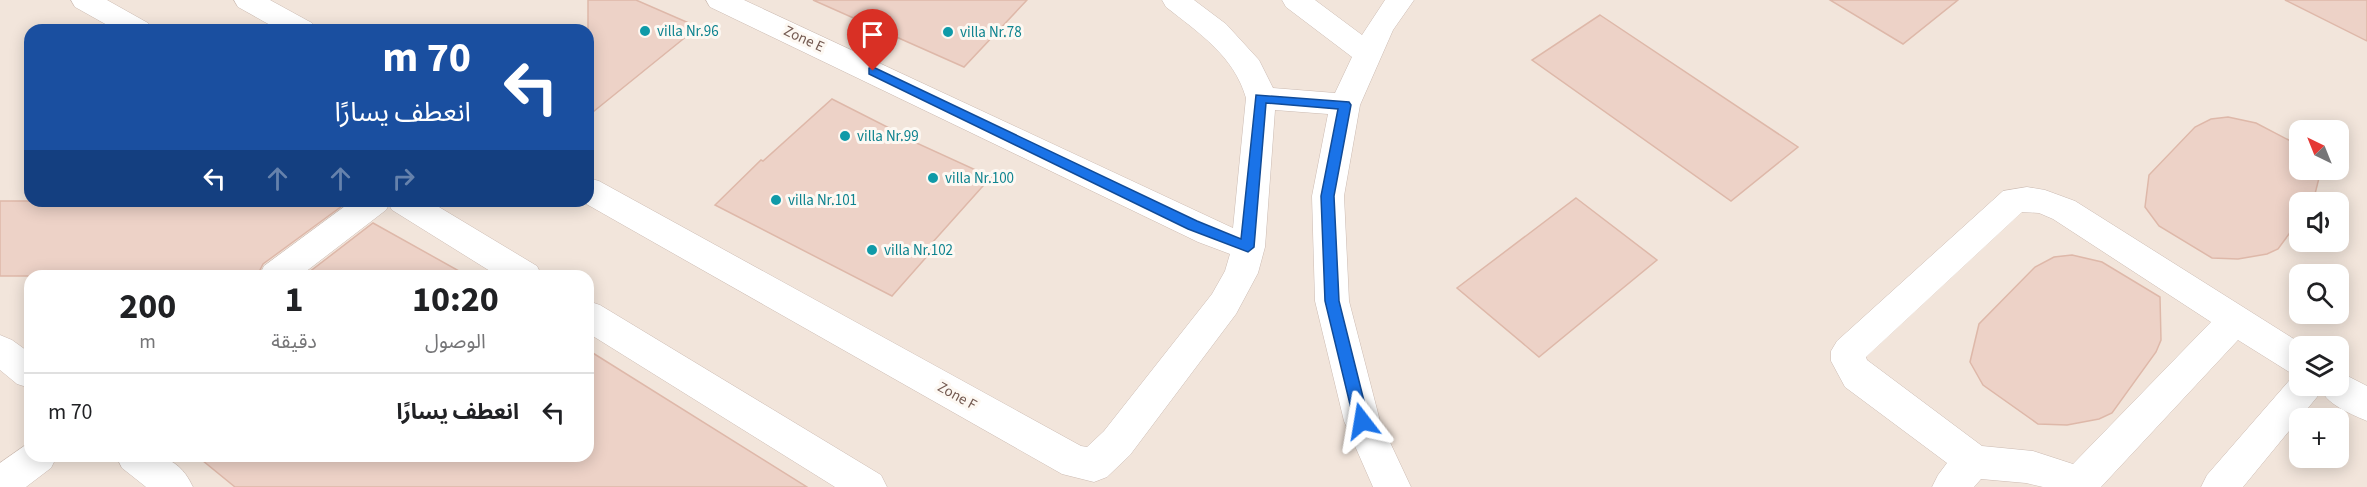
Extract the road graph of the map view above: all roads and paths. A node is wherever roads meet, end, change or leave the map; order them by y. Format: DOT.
graph roads {
  1 [pos="85,0"];
  2 [pos="248,0"];
  3 [pos="720,0"];
  4 [pos="1296,0"];
  5 [pos="1400,0"];
  6 [pos="1176,2"];
  7 [pos="127,24"];
  8 [pos="291,24"];
  9 [pos="1368,54"];
  10 [pos="1261,98"];
  11 [pos="1345,105"];
  12 [pos="594,193"];
  13 [pos="367,207"];
  14 [pos="413,207"];
  15 [pos="1248,247"];
  16 [pos="284,270"];
  17 [pos="515,270"];
  18 [pos="594,319"];
  19 [pos="2235,320"];
  20 [pos="0,350"];
  21 [pos="2289,355"];
  22 [pos="24,368"];
  23 [pos="2349,394"];
  24 [pos="2297,396"];
  25 [pos="2367,405"];
  26 [pos="30,462"];
  27 [pos="143,462"];
  28 [pos="1962,474"];
  29 [pos="0,485"];
  30 [pos="2079,486"];
  31 [pos="174,487"];
  32 [pos="868,487"];
  33 [pos="1392,487"];
  34 [pos="2220,487"];
  1 -- 7 [label="street"];
  2 -- 8 [label="street"];
  3 -- 15 [label="street, Zone E"];
  4 -- 9 [label="street"];
  5 -- 9 [label="street"];
  6 -- 10 [label="street"];
  9 -- 11 [label="street"];
  10 -- 11 [label="street"];
  10 -- 15 [label="street"];
  11 -- 33 [label="street"];
  12 -- 15 [label="street, Zone F"];
  13 -- 16 [label="street"];
  14 -- 17 [label="street"];
  18 -- 32 [label="street"];
  19 -- 21 [label="street"];
  19 -- 28 [label="street"];
  19 -- 30 [label="street"];
  20 -- 22 [label="street"];
  23 -- 25 [label="street"];
  24 -- 34 [label="street"];
  26 -- 29 [label="street"];
  27 -- 31 [label="street"];
  28 -- 30 [label="street"];
}
